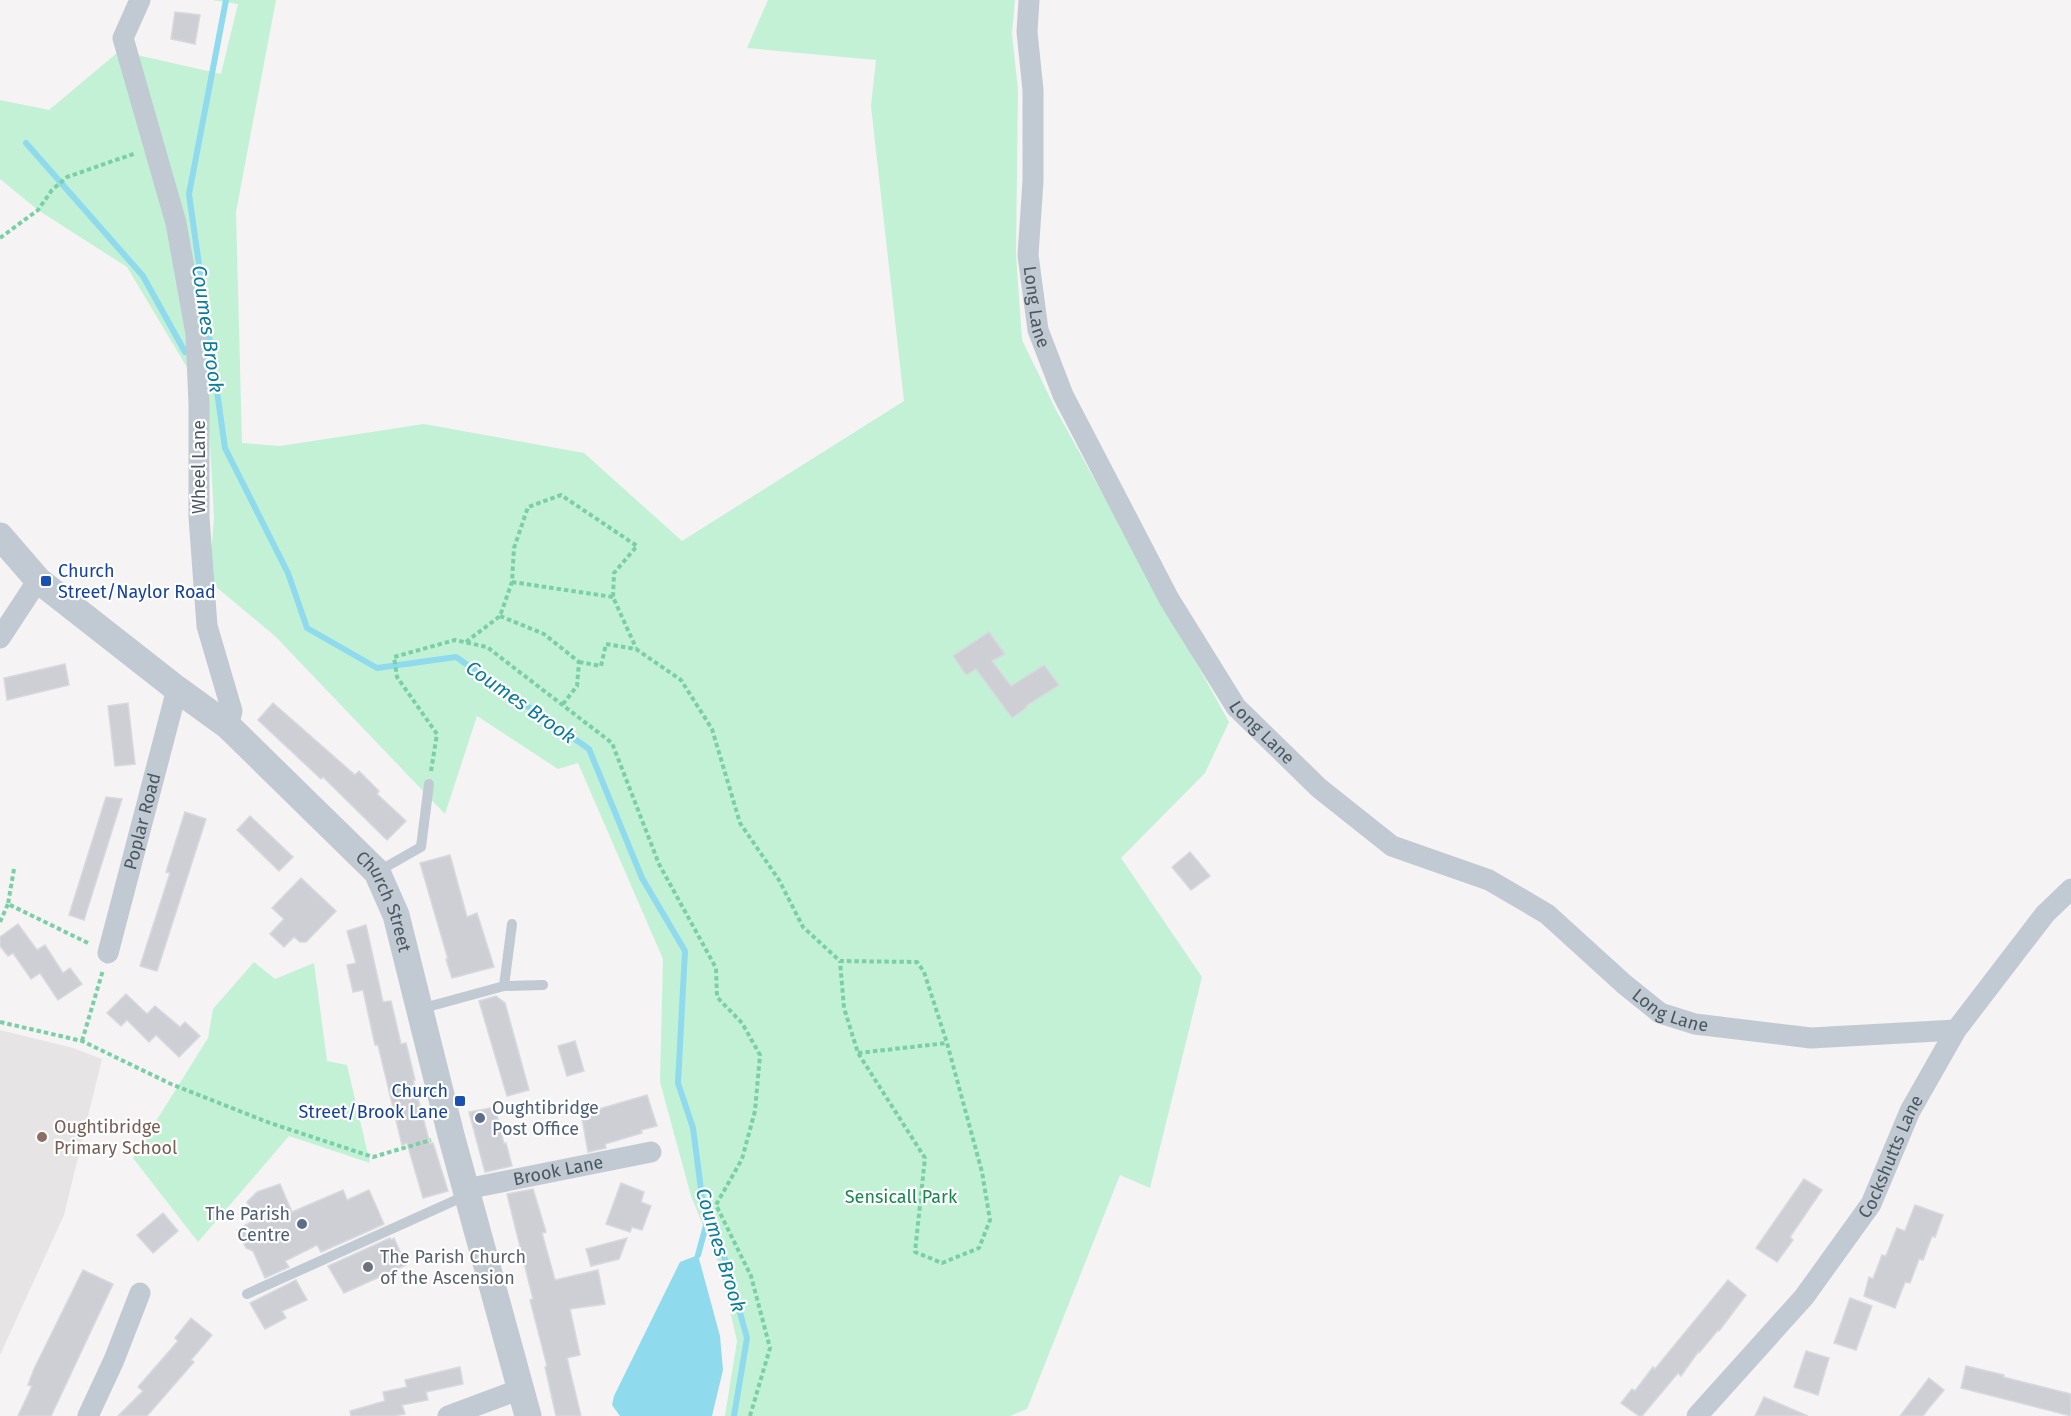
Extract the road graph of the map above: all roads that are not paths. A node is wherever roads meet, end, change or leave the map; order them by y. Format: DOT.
graph roads {
  1 [pos="140,0"];
  2 [pos="1029,0"];
  3 [pos="0,536"];
  4 [pos="38,580"];
  5 [pos="0,638"];
  6 [pos="177,689"];
  7 [pos="228,726"];
  8 [pos="429,784"];
  9 [pos="377,872"];
  10 [pos="2071,889"];
  11 [pos="512,924"];
  12 [pos="108,953"];
  13 [pos="543,985"];
  14 [pos="504,986"];
  15 [pos="420,1009"];
  16 [pos="1956,1030"];
  17 [pos="651,1152"];
  18 [pos="467,1192"];
  19 [pos="140,1293"];
  20 [pos="247,1294"];
  21 [pos="521,1389"];
  22 [pos="88,1416"];
  23 [pos="448,1416"];
  24 [pos="528,1416"];
  25 [pos="1697,1416"];
  1 -- 7 [label="street, Wheel Lane"];
  2 -- 16 [label="street, Long Lane"];
  3 -- 4 [label="street, Church Street"];
  4 -- 5 [label="street"];
  4 -- 6 [label="street, Church Street"];
  6 -- 7 [label="street, Church Street"];
  6 -- 12 [label="street, Poplar Road"];
  7 -- 9 [label="street, Church Street"];
  8 -- 9 [label="lane"];
  9 -- 15 [label="street, Church Street"];
  10 -- 16 [label="street, Cockshutts Lane"];
  11 -- 14 [label="lane"];
  13 -- 14 [label="lane"];
  14 -- 15 [label="lane"];
  15 -- 18 [label="street, Church Street"];
  16 -- 25 [label="street, Cockshutts Lane"];
  17 -- 18 [label="street, Brook Lane"];
  18 -- 20 [label="lane"];
  18 -- 21 [label="street, Church Street"];
  19 -- 22 [label="street"];
  21 -- 23 [label="street"];
  21 -- 24 [label="street, Church Street"];
}
